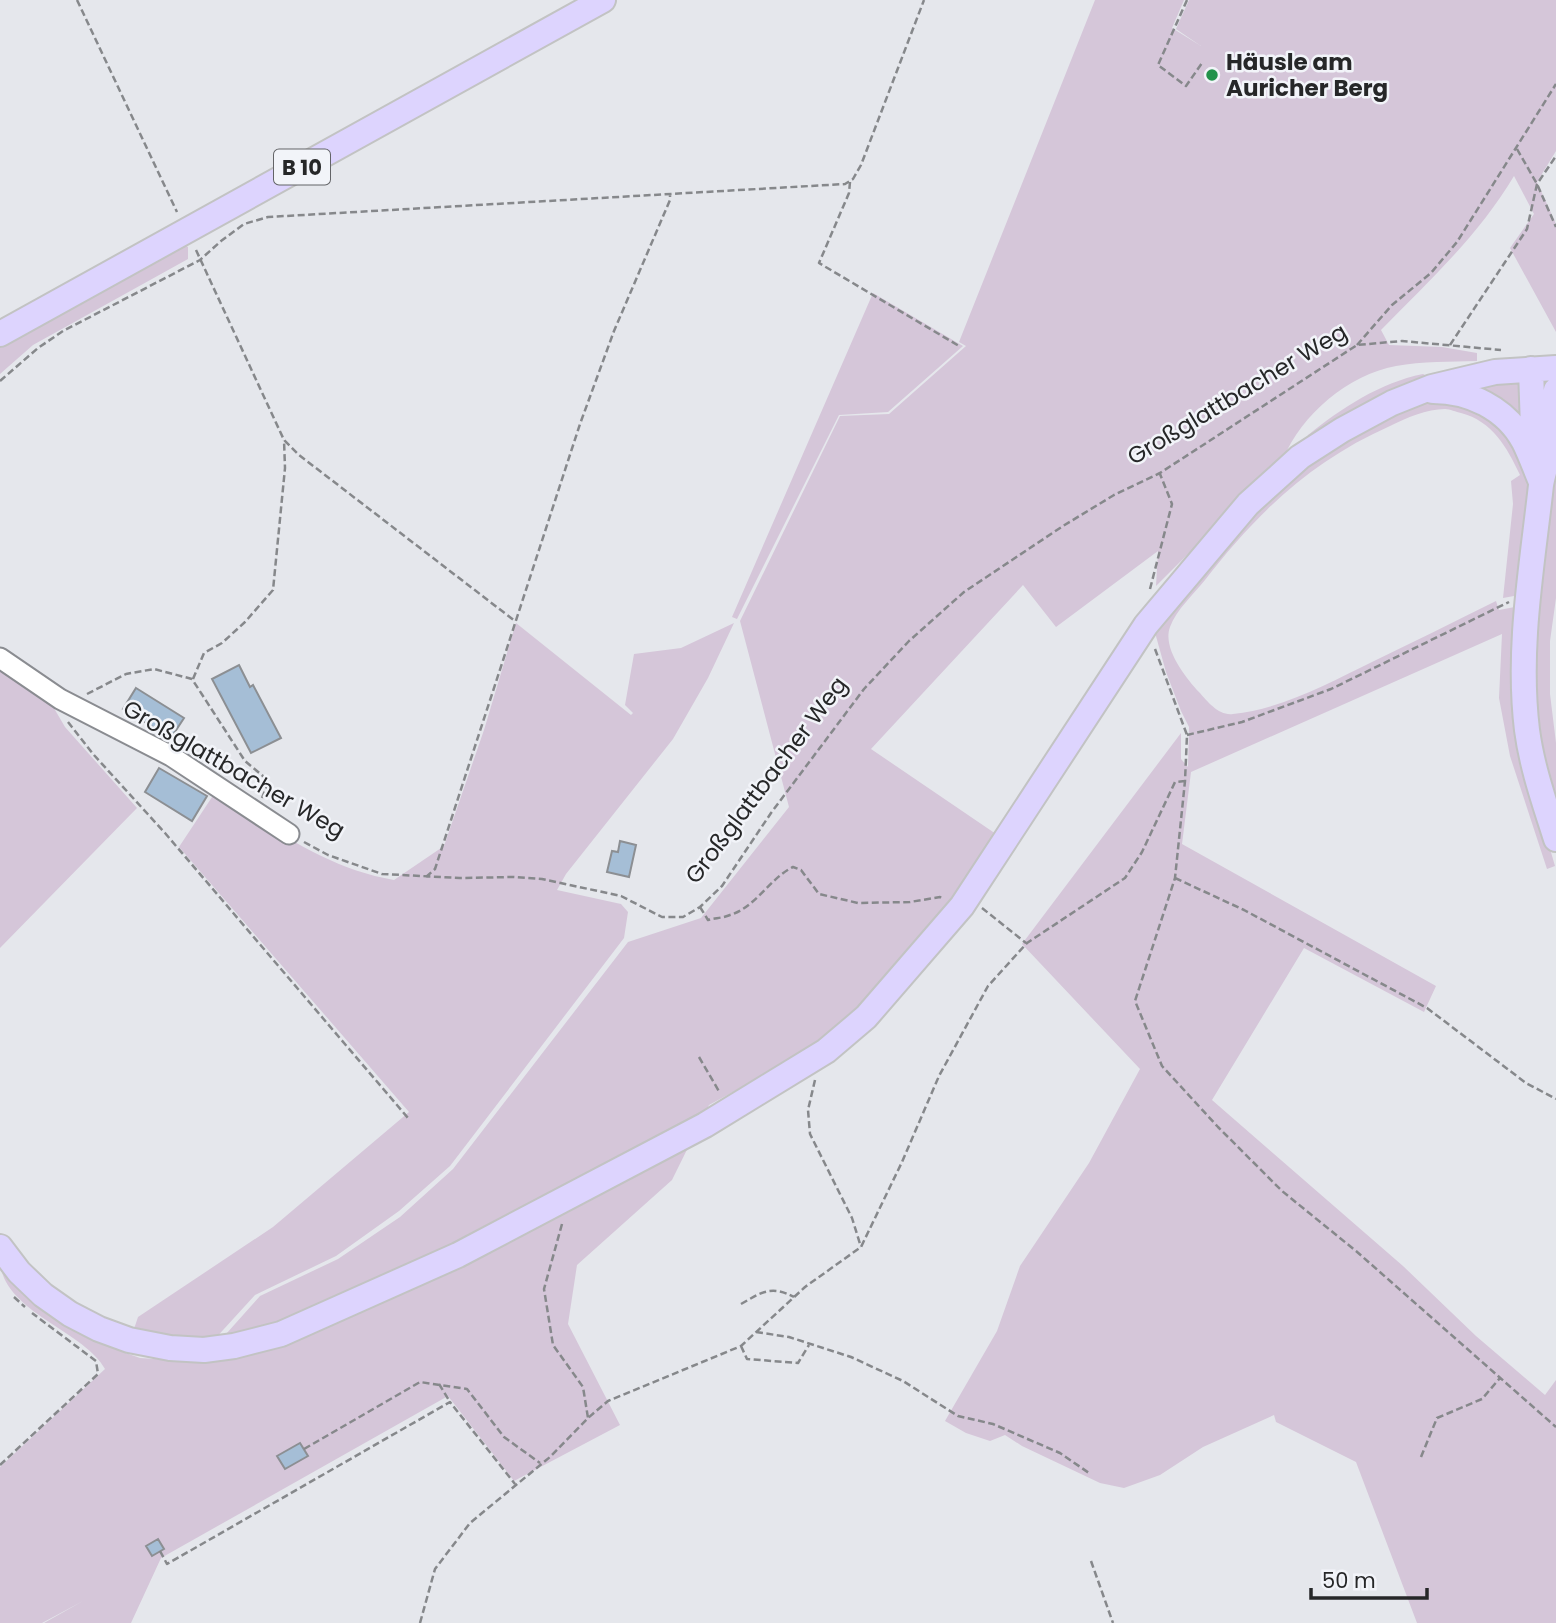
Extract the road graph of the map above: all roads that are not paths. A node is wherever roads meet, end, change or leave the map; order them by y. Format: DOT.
graph roads {
  1 [pos="603,0"];
  2 [pos="0,334"];
  3 [pos="1556,368"];
  4 [pos="1531,369"];
  5 [pos="1556,390"];
  6 [pos="1418,392"];
  7 [pos="1541,481"];
  8 [pos="0,658"];
  9 [pos="289,834"];
  10 [pos="1556,839"];
  11 [pos="0,1247"];
  1 -- 2 [label="main road, B 10"];
  3 -- 4 [label="main road"];
  4 -- 6 [label="main road"];
  4 -- 7 [label="main road"];
  5 -- 7 [label="main road"];
  6 -- 7 [label="main road"];
  6 -- 11 [label="main road"];
  7 -- 10 [label="main road"];
  8 -- 9 [label="lane, Großglattbacher Weg"];
}
